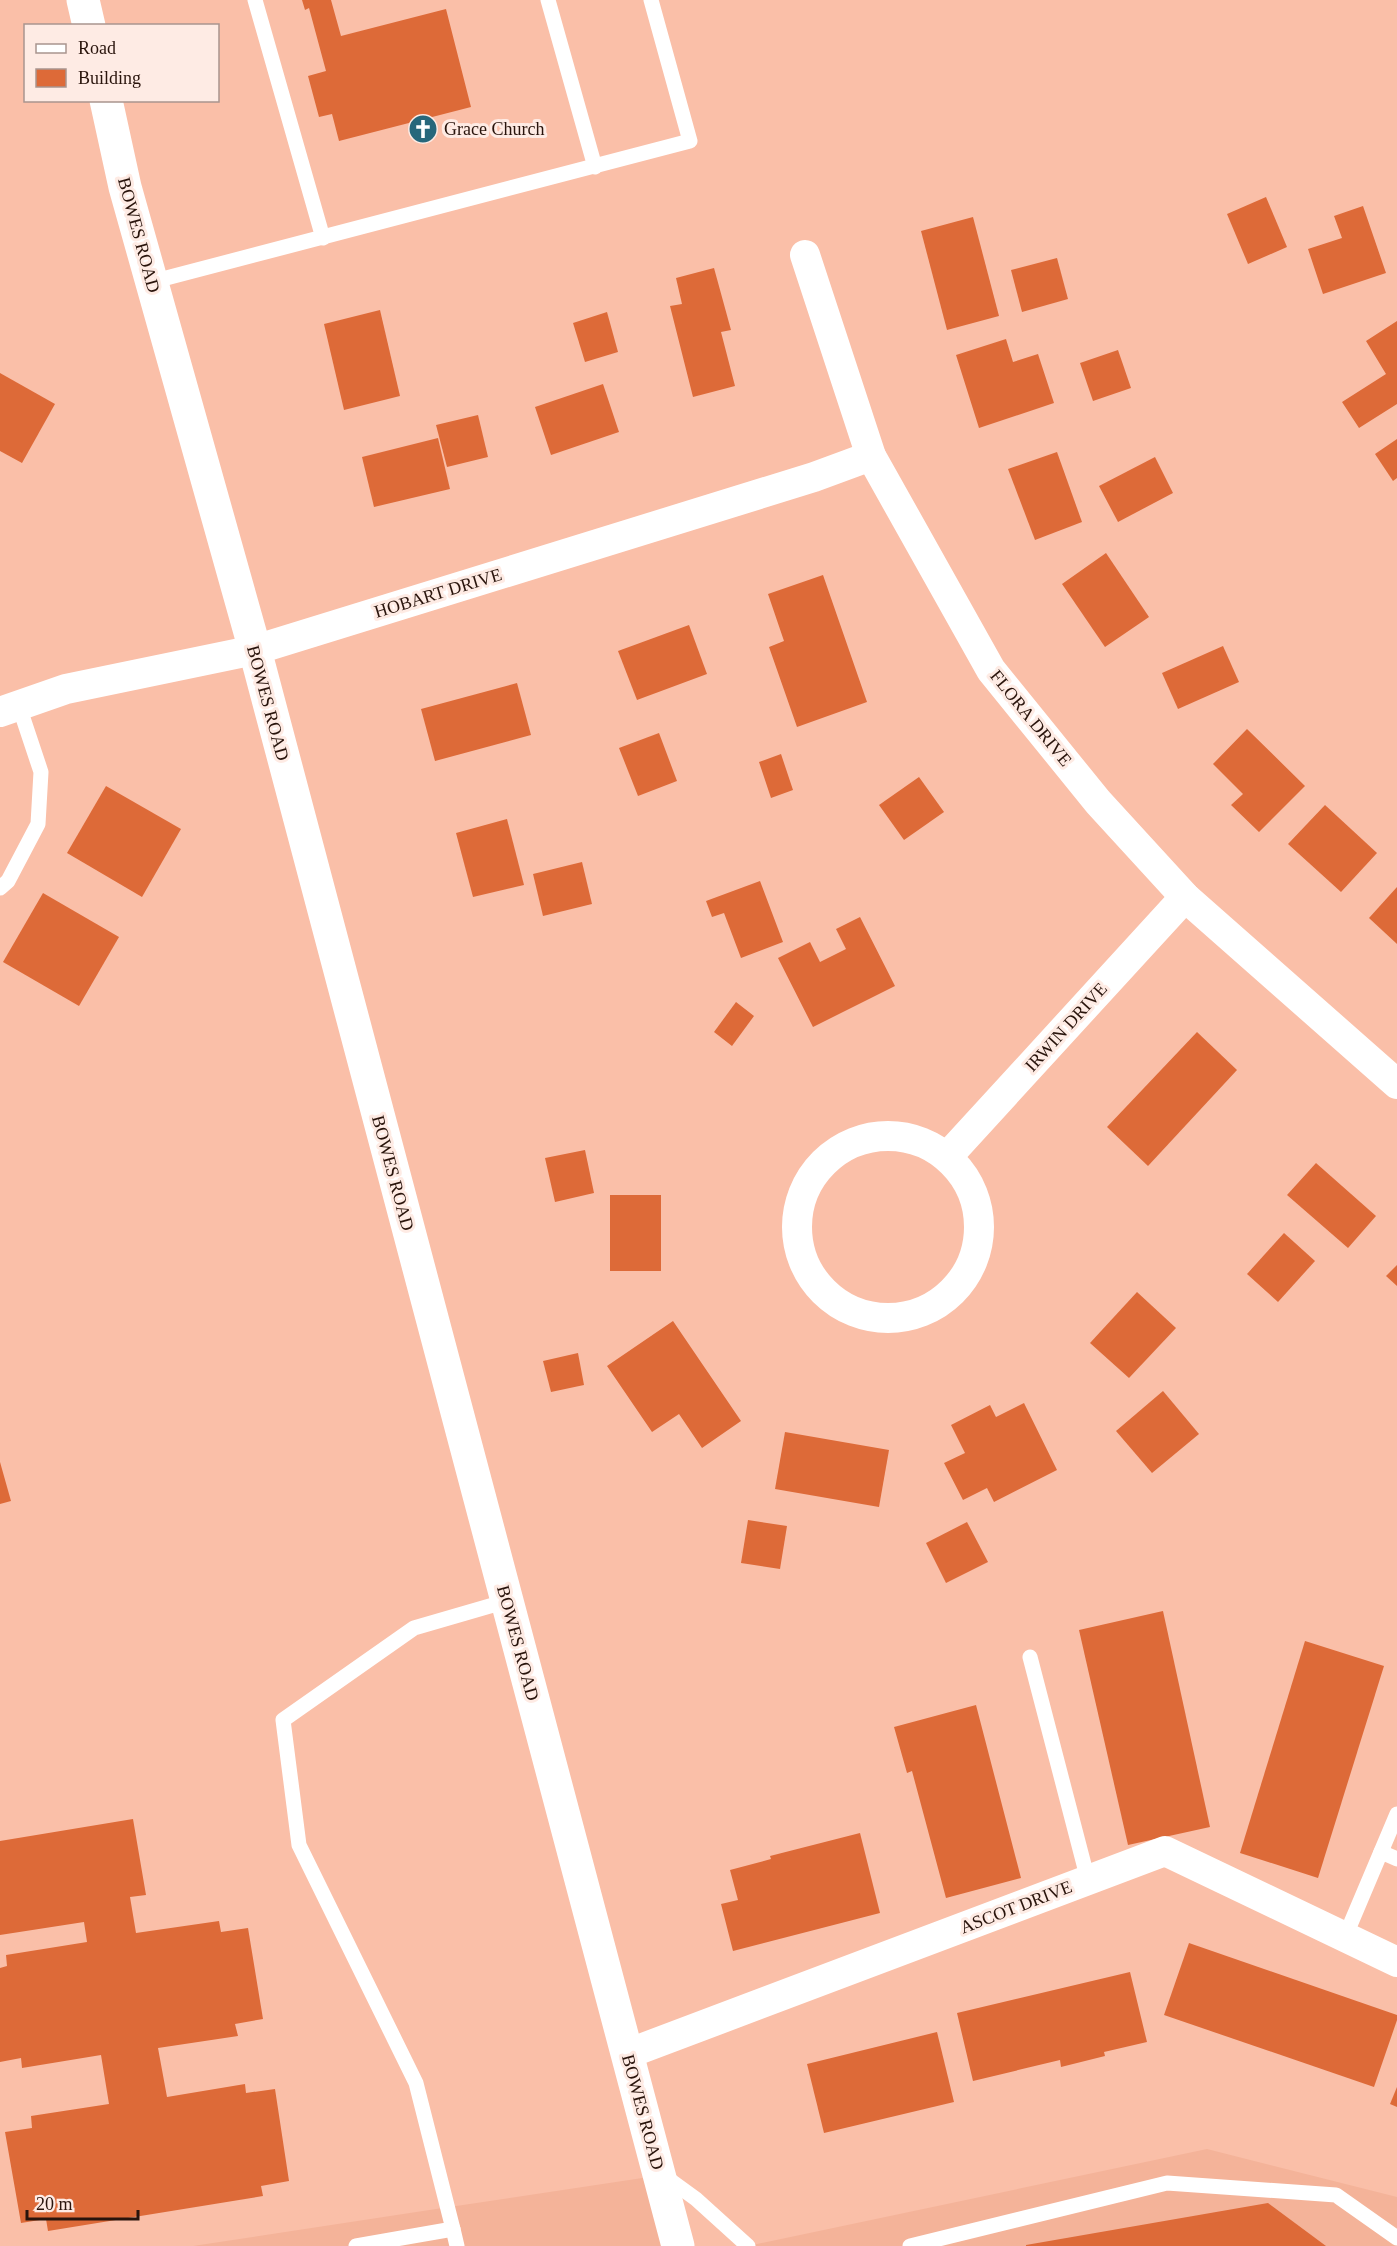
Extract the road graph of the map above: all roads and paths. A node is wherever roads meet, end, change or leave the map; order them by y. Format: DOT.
graph roads {
  1 [pos="84,0"];
  2 [pos="255,0"];
  3 [pos="548,0"];
  4 [pos="651,0"];
  5 [pos="89,24"];
  6 [pos="106,102"];
  7 [pos="595,167"];
  8 [pos="323,238"];
  9 [pos="805,255"];
  10 [pos="151,282"];
  11 [pos="871,456"];
  12 [pos="255,650"];
  13 [pos="9,709"];
  14 [pos="0,888"];
  15 [pos="1185,897"];
  16 [pos="1397,1084"];
  17 [pos="947,1157"];
  18 [pos="507,1601"];
  19 [pos="1030,1657"];
  20 [pos="1397,1814"];
  21 [pos="1381,1852"];
  22 [pos="1397,1859"];
  23 [pos="1088,1880"];
  24 [pos="1345,1937"];
  25 [pos="1397,1962"];
  26 [pos="627,2054"];
  27 [pos="658,2171"];
  28 [pos="453,2229"];
  29 [pos="1397,2238"];
  30 [pos="356,2246"];
  31 [pos="457,2246"];
  32 [pos="678,2246"];
  33 [pos="747,2246"];
  34 [pos="910,2246"];
  1 -- 5 [label="main road"];
  2 -- 8 [label="lane"];
  3 -- 7 [label="lane"];
  4 -- 7 [label="lane"];
  6 -- 10 [label="main road, BOWES ROAD"];
  7 -- 8 [label="lane"];
  8 -- 10 [label="lane"];
  9 -- 11 [label="street, FLORA DRIVE"];
  10 -- 12 [label="main road, BOWES ROAD"];
  11 -- 12 [label="street, HOBART DRIVE"];
  11 -- 15 [label="street, FLORA DRIVE"];
  12 -- 13 [label="street, HOBART DRIVE"];
  12 -- 18 [label="main road, BOWES ROAD"];
  13 -- 14 [label="lane"];
  15 -- 16 [label="street, FLORA DRIVE"];
  15 -- 17 [label="street, IRWIN DRIVE"];
  17 -- 17 [label="street"];
  18 -- 26 [label="main road, BOWES ROAD"];
  18 -- 28 [label="lane"];
  19 -- 23 [label="lane"];
  20 -- 21 [label="lane"];
  21 -- 22 [label="lane"];
  21 -- 24 [label="lane"];
  23 -- 24 [label="street, ASCOT DRIVE"];
  23 -- 26 [label="street, ASCOT DRIVE"];
  24 -- 25 [label="street, ASCOT DRIVE"];
  26 -- 27 [label="main road, BOWES ROAD"];
  27 -- 32 [label="main road, BOWES ROAD"];
  27 -- 33 [label="lane"];
  28 -- 30 [label="lane"];
  28 -- 31 [label="lane"];
  29 -- 34 [label="lane"];
}
